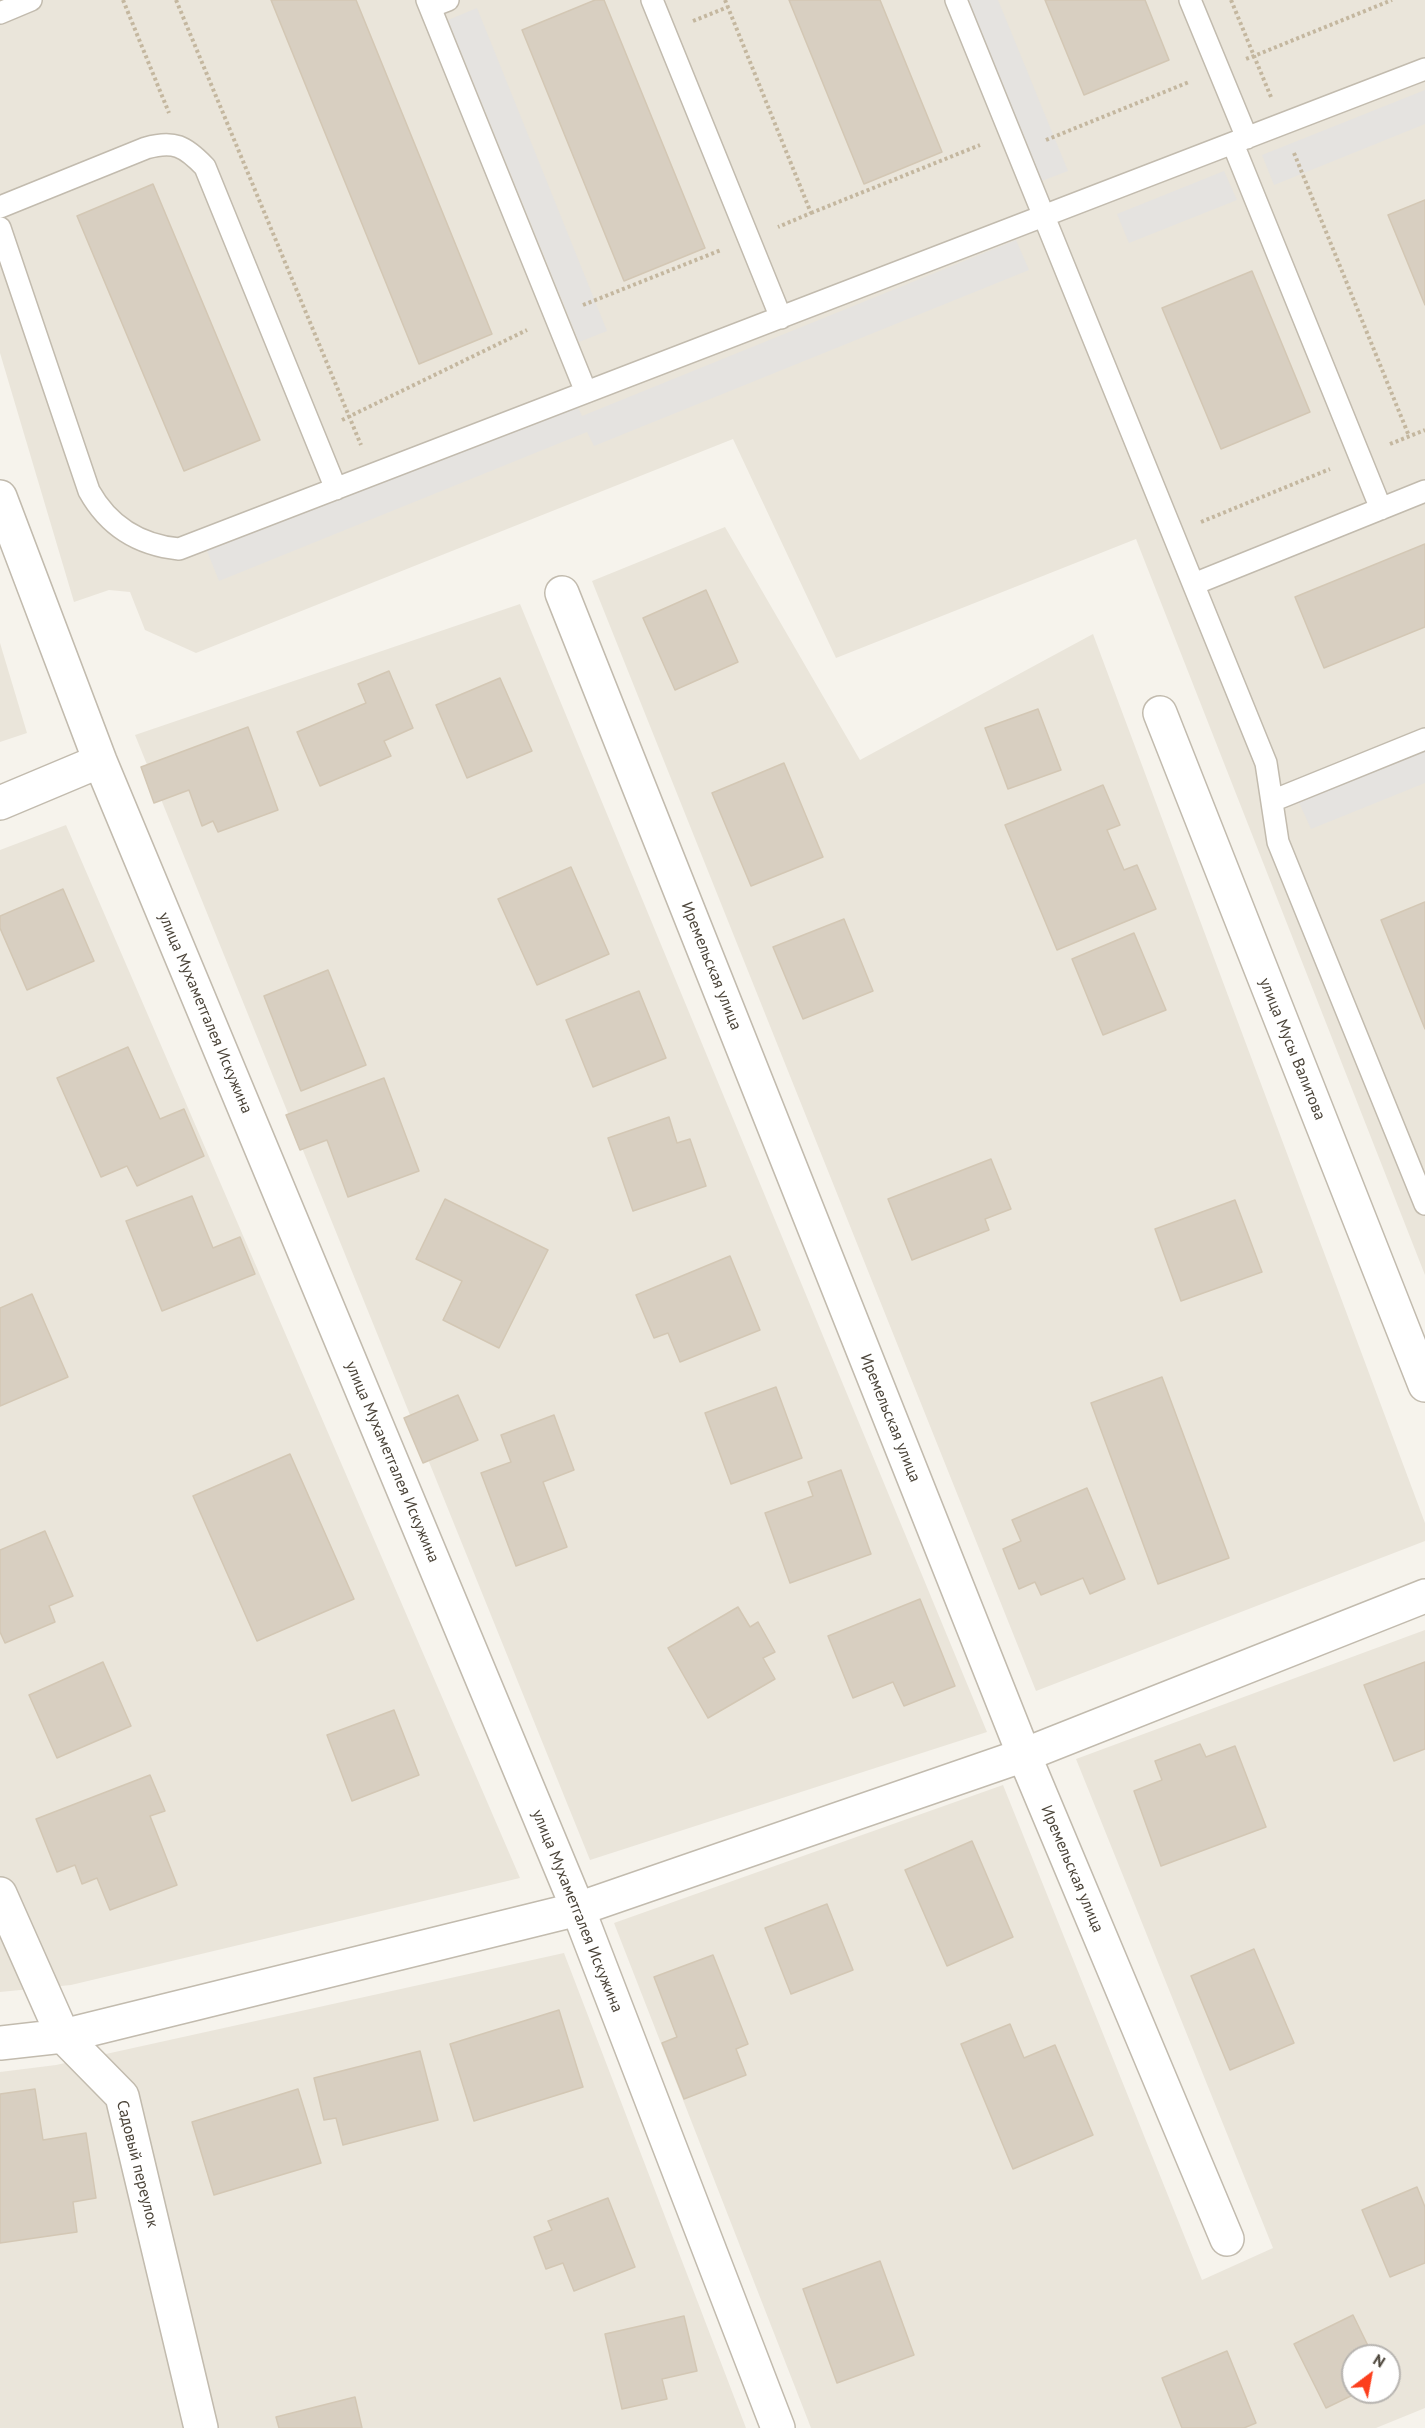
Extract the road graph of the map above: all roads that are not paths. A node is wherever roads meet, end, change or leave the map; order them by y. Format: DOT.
graph roads {
  1 [pos="31,0"];
  2 [pos="652,0"];
  3 [pos="956,0"];
  4 [pos="1190,0"];
  5 [pos="435,2"];
  6 [pos="0,12"];
  7 [pos="1425,69"];
  8 [pos="1240,141"];
  9 [pos="0,207"];
  10 [pos="1044,216"];
  11 [pos="0,228"];
  12 [pos="780,318"];
  13 [pos="586,392"];
  14 [pos="336,489"];
  15 [pos="1425,491"];
  16 [pos="0,497"];
  17 [pos="1381,508"];
  18 [pos="1194,584"];
  19 [pos="562,592"];
  20 [pos="1160,713"];
  21 [pos="1425,739"];
  22 [pos="100,761"];
  23 [pos="1272,801"];
  24 [pos="0,802"];
  25 [pos="1425,1204"];
  26 [pos="1425,1385"];
  27 [pos="1425,1596"];
  28 [pos="1024,1755"];
  29 [pos="0,1894"];
  30 [pos="578,1909"];
  31 [pos="63,2036"];
  32 [pos="0,2043"];
  33 [pos="1227,2240"];
  34 [pos="201,2428"];
  35 [pos="778,2428"];
  1 -- 6 [label="lane"];
  2 -- 12 [label="lane"];
  3 -- 10 [label="lane"];
  4 -- 8 [label="lane"];
  5 -- 13 [label="lane"];
  7 -- 8 [label="lane"];
  8 -- 10 [label="lane"];
  8 -- 17 [label="lane"];
  9 -- 14 [label="lane"];
  10 -- 12 [label="lane"];
  10 -- 18 [label="lane"];
  11 -- 14 [label="lane"];
  12 -- 13 [label="lane"];
  13 -- 14 [label="lane"];
  15 -- 17 [label="lane"];
  16 -- 22 [label="street, улица Мухаметгалея Искужина"];
  17 -- 18 [label="lane"];
  18 -- 23 [label="lane"];
  19 -- 28 [label="street, Иремельская улица"];
  20 -- 26 [label="street, улица Мусы Валитова"];
  21 -- 23 [label="lane"];
  22 -- 24 [label="street"];
  22 -- 30 [label="street, улица Мухаметгалея Искужина"];
  23 -- 25 [label="lane"];
  27 -- 28 [label="street"];
  28 -- 30 [label="street"];
  28 -- 33 [label="street, Иремельская улица"];
  29 -- 31 [label="street, Садовый переулок"];
  30 -- 31 [label="street"];
  30 -- 35 [label="street, улица Мухаметгалея Искужина"];
  31 -- 32 [label="street"];
  31 -- 34 [label="street, Садовый переулок"];
}
